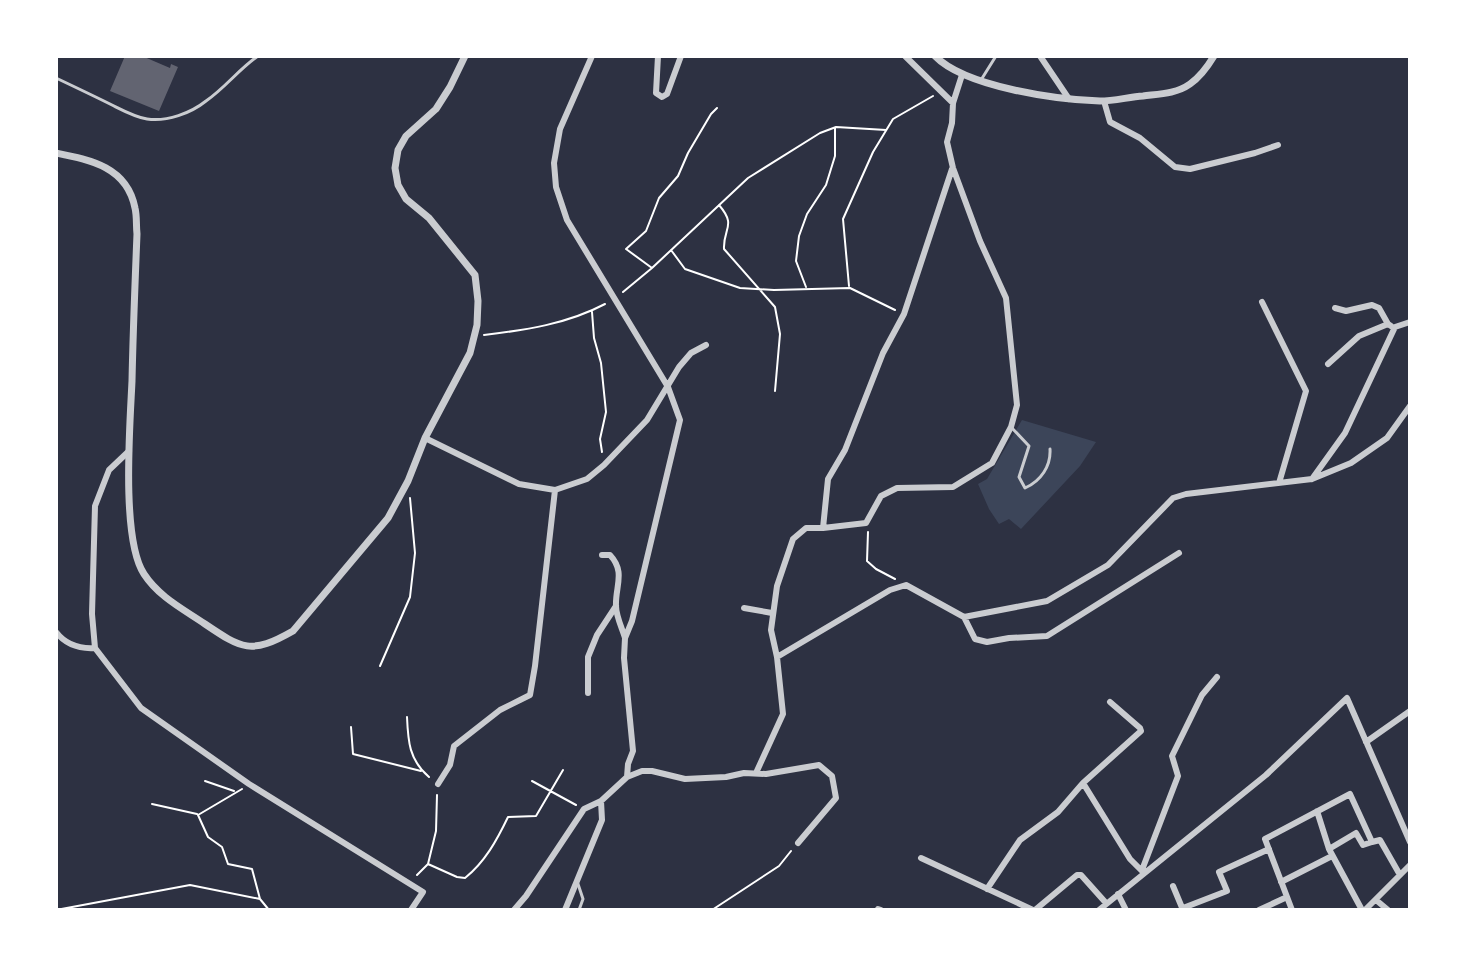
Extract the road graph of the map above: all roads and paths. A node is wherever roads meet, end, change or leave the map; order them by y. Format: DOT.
graph roads {
  1 [pos="258,56"];
  2 [pos="465,56"];
  3 [pos="592,56"];
  4 [pos="658,56"];
  5 [pos="681,56"];
  6 [pos="905,56"];
  7 [pos="935,56"];
  8 [pos="996,56"];
  9 [pos="1040,56"];
  10 [pos="1214,56"];
  11 [pos="962,75"];
  12 [pos="56,78"];
  13 [pos="981,80"];
  14 [pos="941,91"];
  15 [pos="1069,99"];
  16 [pos="1104,101"];
  17 [pos="953,103"];
  18 [pos="717,108"];
  19 [pos="836,127"];
  20 [pos="886,130"];
  21 [pos="1278,145"];
  22 [pos="56,153"];
  23 [pos="953,168"];
  24 [pos="718,205"];
  25 [pos="671,249"];
  26 [pos="652,268"];
  27 [pos="850,288"];
  28 [pos="758,289"];
  29 [pos="807,289"];
  30 [pos="615,299"];
  31 [pos="1262,302"];
  32 [pos="1335,308"];
  33 [pos="592,311"];
  34 [pos="904,314"];
  35 [pos="1410,322"];
  36 [pos="1391,326"];
  37 [pos="475,336"];
  38 [pos="706,345"];
  39 [pos="1328,364"];
  40 [pos="668,387"];
  41 [pos="775,391"];
  42 [pos="1410,406"];
  43 [pos="1011,427"];
  44 [pos="425,438"];
  45 [pos="1050,449"];
  46 [pos="129,451"];
  47 [pos="604,465"];
  48 [pos="1312,479"];
  49 [pos="408,481"];
  50 [pos="1279,483"];
  51 [pos="555,490"];
  52 [pos="866,523"];
  53 [pos="823,528"];
  54 [pos="1179,553"];
  55 [pos="602,555"];
  56 [pos="906,585"];
  57 [pos="616,606"];
  58 [pos="744,608"];
  59 [pos="772,613"];
  60 [pos="964,617"];
  61 [pos="56,632"];
  62 [pos="625,638"];
  63 [pos="95,648"];
  64 [pos="777,657"];
  65 [pos="380,666"];
  66 [pos="1217,677"];
  67 [pos="588,693"];
  68 [pos="1110,702"];
  69 [pos="1410,711"];
  70 [pos="407,717"];
  71 [pos="351,727"];
  72 [pos="1366,742"];
  73 [pos="563,770"];
  74 [pos="422,771"];
  75 [pos="756,773"];
  76 [pos="627,777"];
  77 [pos="205,781"];
  78 [pos="532,781"];
  79 [pos="1083,783"];
  80 [pos="249,784"];
  81 [pos="438,784"];
  82 [pos="551,791"];
  83 [pos="237,792"];
  84 [pos="601,801"];
  85 [pos="152,804"];
  86 [pos="584,809"];
  87 [pos="1317,811"];
  88 [pos="198,815"];
  89 [pos="1372,842"];
  90 [pos="1410,842"];
  91 [pos="798,843"];
  92 [pos="1269,849"];
  93 [pos="1330,852"];
  94 [pos="921,858"];
  95 [pos="428,864"];
  96 [pos="1410,865"];
  97 [pos="1143,872"];
  98 [pos="1400,875"];
  99 [pos="577,881"];
  100 [pos="1281,882"];
  101 [pos="410,884"];
  102 [pos="1173,886"];
  103 [pos="987,889"];
  104 [pos="1118,894"];
  105 [pos="1287,897"];
  106 [pos="260,899"];
  107 [pos="1376,900"];
  108 [pos="1106,903"];
  109 [pos="1183,909"];
  110 [pos="56,910"];
  111 [pos="269,910"];
  112 [pos="411,910"];
  113 [pos="514,910"];
  114 [pos="565,910"];
  115 [pos="579,910"];
  116 [pos="712,910"];
  117 [pos="1034,910"];
  118 [pos="1099,910"];
  119 [pos="1126,910"];
  120 [pos="1259,910"];
  121 [pos="1292,910"];
  122 [pos="1364,910"];
  123 [pos="1388,910"];
  1 -- 12 [label="lane"];
  2 -- 37 [label="street"];
  3 -- 30 [label="street"];
  4 -- 5 [label="street"];
  6 -- 14 [label="street"];
  7 -- 11 [label="street"];
  8 -- 13 [label="lane"];
  9 -- 15 [label="street"];
  10 -- 16 [label="street"];
  11 -- 13 [label="street"];
  11 -- 17 [label="street"];
  13 -- 15 [label="street"];
  14 -- 17 [label="street"];
  14 -- 20 [label="path"];
  15 -- 16 [label="street"];
  16 -- 21 [label="street"];
  17 -- 23 [label="street"];
  18 -- 26 [label="path"];
  19 -- 20 [label="path"];
  19 -- 24 [label="path"];
  19 -- 29 [label="path"];
  20 -- 27 [label="path"];
  22 -- 46 [label="street"];
  23 -- 34 [label="street"];
  23 -- 43 [label="street"];
  24 -- 25 [label="path"];
  24 -- 28 [label="path"];
  25 -- 26 [label="path"];
  25 -- 28 [label="path"];
  26 -- 30 [label="path"];
  27 -- 29 [label="path"];
  27 -- 34 [label="path"];
  28 -- 29 [label="path"];
  28 -- 41 [label="path"];
  30 -- 33 [label="path"];
  30 -- 40 [label="street"];
  31 -- 50 [label="street"];
  32 -- 36 [label="street"];
  33 -- 37 [label="path"];
  33 -- 47 [label="path"];
  34 -- 53 [label="street"];
  35 -- 36 [label="street"];
  36 -- 39 [label="street"];
  36 -- 48 [label="street"];
  37 -- 44 [label="street"];
  38 -- 40 [label="street"];
  40 -- 47 [label="street"];
  40 -- 62 [label="street"];
  42 -- 48 [label="street"];
  43 -- 45 [label="lane"];
  43 -- 52 [label="street"];
  44 -- 49 [label="street"];
  44 -- 51 [label="street"];
  46 -- 49 [label="street"];
  46 -- 63 [label="street"];
  47 -- 51 [label="street"];
  48 -- 50 [label="street"];
  49 -- 65 [label="path"];
  50 -- 60 [label="street"];
  51 -- 81 [label="street"];
  52 -- 53 [label="street"];
  52 -- 56 [label="path"];
  53 -- 59 [label="street"];
  54 -- 60 [label="street"];
  55 -- 57 [label="street"];
  56 -- 60 [label="street"];
  56 -- 64 [label="street"];
  57 -- 62 [label="street"];
  57 -- 67 [label="street"];
  58 -- 59 [label="street"];
  59 -- 64 [label="street"];
  61 -- 63 [label="street"];
  62 -- 76 [label="street"];
  63 -- 80 [label="street"];
  64 -- 75 [label="street"];
  66 -- 97 [label="street"];
  68 -- 79 [label="street"];
  69 -- 72 [label="street"];
  70 -- 74 [label="path"];
  71 -- 74 [label="path"];
  72 -- 90 [label="street"];
  72 -- 97 [label="street"];
  73 -- 82 [label="path"];
  74 -- 81 [label="path"];
  75 -- 76 [label="street"];
  75 -- 91 [label="street"];
  76 -- 84 [label="street"];
  77 -- 83 [label="path"];
  78 -- 82 [label="path"];
  79 -- 97 [label="street"];
  79 -- 103 [label="street"];
  80 -- 83 [label="path"];
  80 -- 101 [label="street"];
  81 -- 95 [label="path"];
  82 -- 86 [label="path"];
  82 -- 95 [label="path"];
  83 -- 88 [label="path"];
  84 -- 86 [label="street"];
  84 -- 99 [label="street"];
  85 -- 88 [label="path"];
  86 -- 113 [label="street"];
  87 -- 89 [label="street"];
  87 -- 92 [label="street"];
  87 -- 93 [label="street"];
  88 -- 106 [label="path"];
  89 -- 93 [label="street"];
  89 -- 98 [label="street"];
  91 -- 116 [label="path"];
  92 -- 100 [label="street"];
  92 -- 109 [label="street"];
  93 -- 100 [label="street"];
  93 -- 122 [label="street"];
  94 -- 103 [label="street"];
  95 -- 101 [label="path"];
  96 -- 98 [label="street"];
  97 -- 104 [label="street"];
  98 -- 107 [label="street"];
  99 -- 114 [label="street"];
  99 -- 115 [label="lane"];
  100 -- 105 [label="street"];
  101 -- 112 [label="street"];
  102 -- 109 [label="street"];
  103 -- 117 [label="street"];
  104 -- 108 [label="street"];
  104 -- 119 [label="street"];
  105 -- 120 [label="street"];
  105 -- 121 [label="street"];
  106 -- 110 [label="path"];
  106 -- 111 [label="path"];
  107 -- 122 [label="street"];
  107 -- 123 [label="street"];
  108 -- 117 [label="street"];
  108 -- 118 [label="street"];
}
